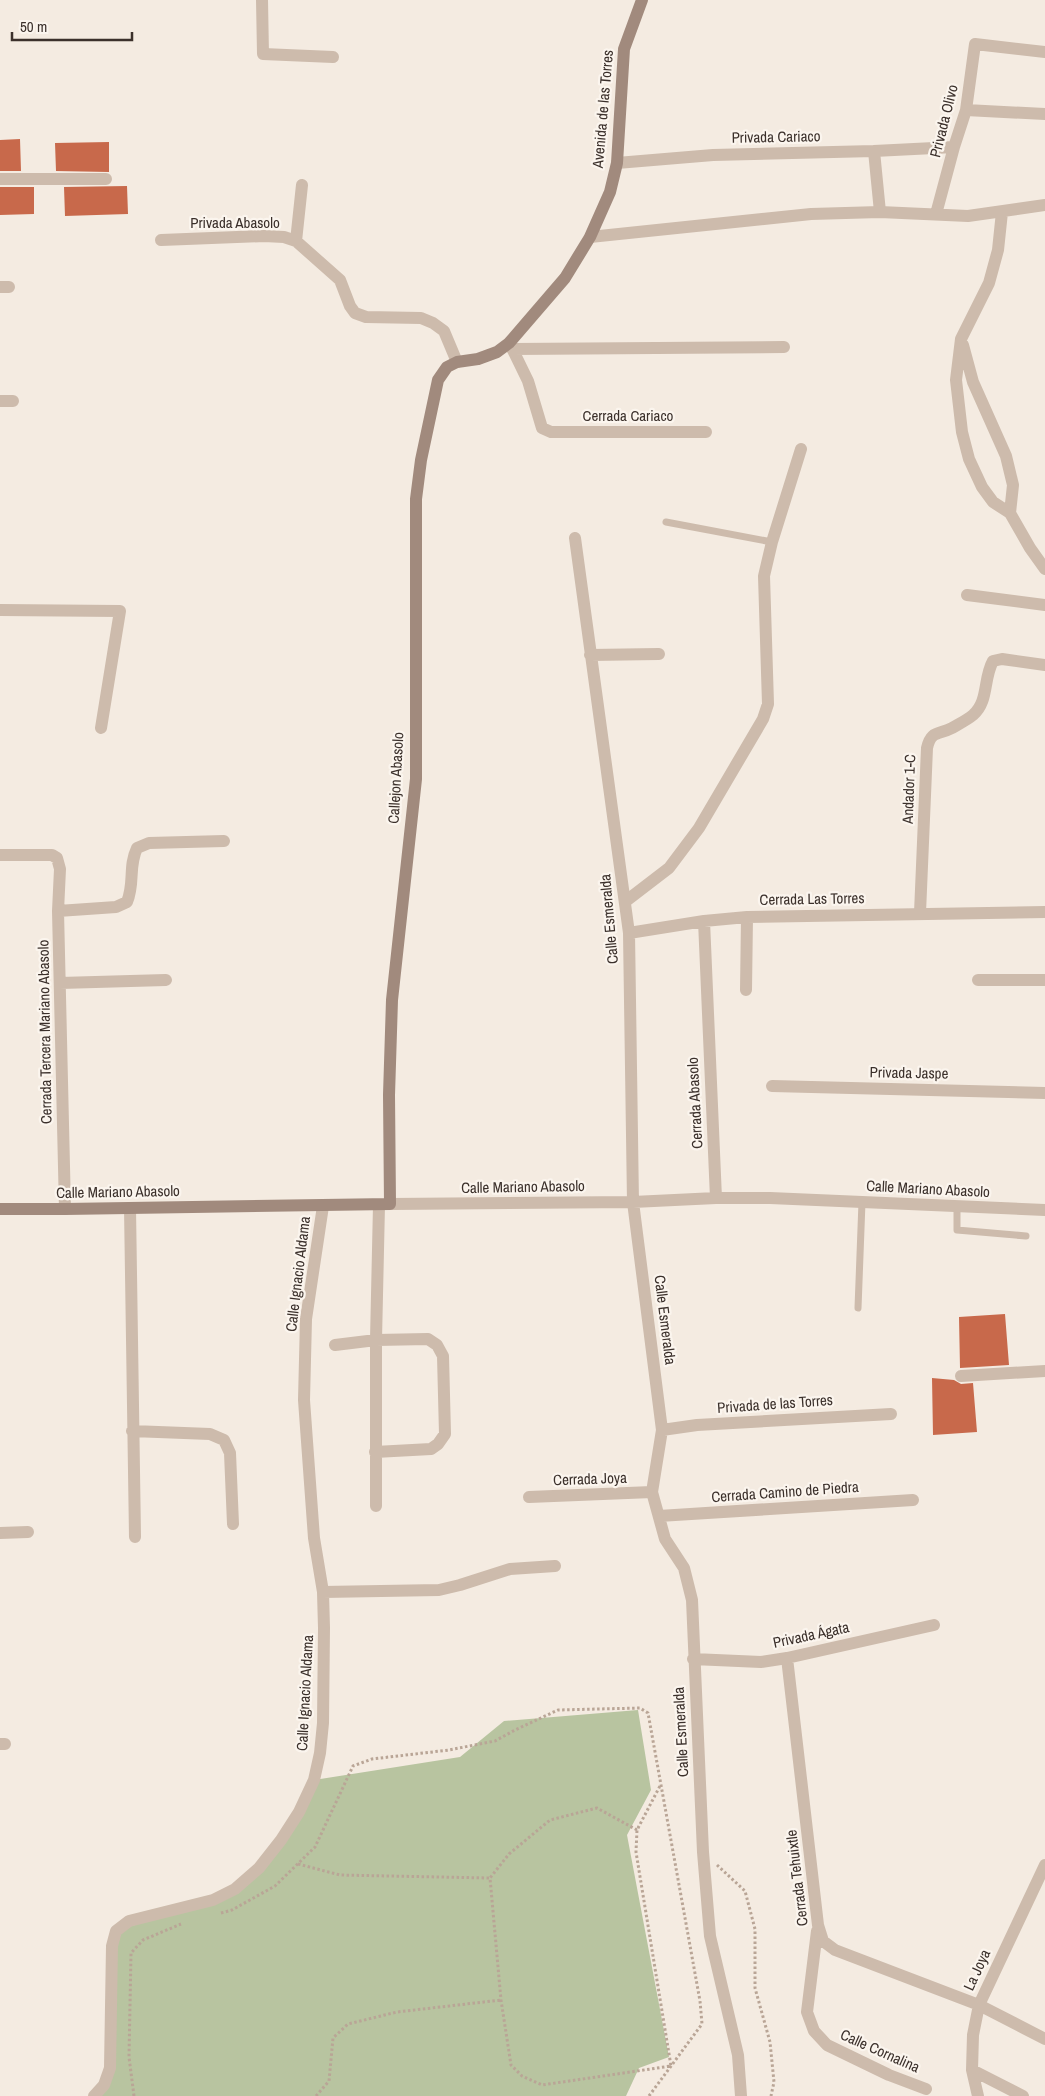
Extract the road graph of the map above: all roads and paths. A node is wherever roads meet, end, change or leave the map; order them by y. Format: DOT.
graph roads {
  1 [pos="262,0"];
  2 [pos="642,0"];
  3 [pos="1045,52"];
  4 [pos="333,57"];
  5 [pos="966,110"];
  6 [pos="1045,114"];
  7 [pos="954,148"];
  8 [pos="874,152"];
  9 [pos="617,163"];
  10 [pos="0,179"];
  11 [pos="106,179"];
  12 [pos="302,185"];
  13 [pos="1045,205"];
  14 [pos="880,212"];
  15 [pos="1002,212"];
  16 [pos="936,214"];
  17 [pos="590,237"];
  18 [pos="161,240"];
  19 [pos="296,241"];
  20 [pos="961,339"];
  21 [pos="511,346"];
  22 [pos="784,347"];
  23 [pos="456,362"];
  24 [pos="706,432"];
  25 [pos="801,449"];
  26 [pos="1010,513"];
  27 [pos="666,522"];
  28 [pos="575,538"];
  29 [pos="772,542"];
  30 [pos="1045,569"];
  31 [pos="967,595"];
  32 [pos="1045,605"];
  33 [pos="0,610"];
  34 [pos="659,654"];
  35 [pos="590,655"];
  36 [pos="1045,665"];
  37 [pos="101,728"];
  38 [pos="224,841"];
  39 [pos="0,855"];
  40 [pos="626,901"];
  41 [pos="58,911"];
  42 [pos="1045,912"];
  43 [pos="920,913"];
  44 [pos="747,917"];
  45 [pos="704,921"];
  46 [pos="629,933"];
  47 [pos="166,980"];
  48 [pos="978,980"];
  49 [pos="1045,980"];
  50 [pos="60,983"];
  51 [pos="746,990"];
  52 [pos="772,1086"];
  53 [pos="1045,1093"];
  54 [pos="716,1198"];
  55 [pos="633,1202"];
  56 [pos="862,1202"];
  57 [pos="385,1205"];
  58 [pos="323,1206"];
  59 [pos="957,1206"];
  60 [pos="130,1208"];
  61 [pos="0,1209"];
  62 [pos="65,1209"];
  63 [pos="1045,1210"];
  64 [pos="1026,1236"];
  65 [pos="858,1308"];
  66 [pos="376,1340"];
  67 [pos="335,1345"];
  68 [pos="1045,1371"];
  69 [pos="961,1376"];
  70 [pos="891,1414"];
  71 [pos="662,1430"];
  72 [pos="132,1431"];
  73 [pos="375,1452"];
  74 [pos="652,1492"];
  75 [pos="529,1497"];
  76 [pos="913,1500"];
  77 [pos="376,1506"];
  78 [pos="659,1516"];
  79 [pos="233,1524"];
  80 [pos="28,1532"];
  81 [pos="0,1533"];
  82 [pos="135,1537"];
  83 [pos="555,1566"];
  84 [pos="323,1592"];
  85 [pos="934,1625"];
  86 [pos="787,1658"];
  87 [pos="693,1659"];
  88 [pos="661,1784"];
  89 [pos="636,1830"];
  90 [pos="703,1852"];
  91 [pos="298,1864"];
  92 [pos="1045,1865"];
  93 [pos="490,1878"];
  94 [pos="215,1914"];
  95 [pos="182,1924"];
  96 [pos="818,1925"];
  97 [pos="501,2000"];
  98 [pos="979,2005"];
  99 [pos="1045,2040"];
  100 [pos="671,2066"];
  101 [pos="972,2070"];
  102 [pos="926,2089"];
  103 [pos="94,2096"];
  104 [pos="134,2096"];
  105 [pos="316,2096"];
  106 [pos="649,2096"];
  107 [pos="741,2096"];
  108 [pos="771,2096"];
  109 [pos="978,2096"];
  110 [pos="1023,2096"];
  1 -- 4 [label="street"];
  2 -- 9 [label="street, Avenida de las Torres"];
  3 -- 5 [label="street, Privada Olivo"];
  5 -- 6 [label="street"];
  5 -- 7 [label="street, Privada Olivo"];
  7 -- 8 [label="street, Privada Cariaco"];
  7 -- 16 [label="street, Privada Olivo"];
  8 -- 9 [label="street, Privada Cariaco"];
  8 -- 14 [label="street"];
  9 -- 17 [label="street, Avenida de las Torres"];
  10 -- 11 [label="street"];
  12 -- 19 [label="street"];
  13 -- 15 [label="street"];
  14 -- 16 [label="street"];
  14 -- 17 [label="street"];
  15 -- 16 [label="street"];
  15 -- 20 [label="street"];
  17 -- 21 [label="street, Avenida de las Torres"];
  18 -- 19 [label="street, Privada Abasolo"];
  19 -- 23 [label="street, Privada Abasolo"];
  20 -- 26 [label="street"];
  20 -- 26 [label="street"];
  21 -- 22 [label="street"];
  21 -- 23 [label="street, Avenida de las Torres"];
  21 -- 24 [label="street, Cerrada Cariaco"];
  23 -- 57 [label="street, Callejon Abasolo"];
  25 -- 29 [label="street"];
  26 -- 30 [label="street"];
  27 -- 29 [label="lane"];
  28 -- 35 [label="street, Calle Esmeralda"];
  29 -- 40 [label="street"];
  31 -- 32 [label="street"];
  33 -- 37 [label="street"];
  34 -- 35 [label="street"];
  35 -- 40 [label="street, Calle Esmeralda"];
  36 -- 43 [label="street, Andador 1-C"];
  38 -- 41 [label="street"];
  39 -- 41 [label="street, Cerrada Tercera Mariano Abasolo"];
  40 -- 46 [label="street, Calle Esmeralda"];
  41 -- 50 [label="street, Cerrada Tercera Mariano Abasolo"];
  42 -- 43 [label="street, Cerrada Las Torres"];
  43 -- 44 [label="street, Cerrada Las Torres"];
  44 -- 45 [label="street, Cerrada Las Torres"];
  44 -- 51 [label="street"];
  45 -- 46 [label="street, Cerrada Las Torres"];
  45 -- 54 [label="street, Cerrada Abasolo"];
  46 -- 55 [label="street, Calle Esmeralda"];
  47 -- 50 [label="street"];
  48 -- 49 [label="street"];
  50 -- 62 [label="street, Cerrada Tercera Mariano Abasolo"];
  52 -- 53 [label="street, Privada Jaspe"];
  54 -- 55 [label="street, Calle Mariano Abasolo"];
  54 -- 56 [label="street, Calle Mariano Abasolo"];
  55 -- 57 [label="street, Calle Mariano Abasolo"];
  55 -- 71 [label="street, Calle Esmeralda"];
  56 -- 59 [label="street, Calle Mariano Abasolo"];
  56 -- 65 [label="lane"];
  57 -- 58 [label="street, Calle Mariano Abasolo"];
  57 -- 66 [label="street"];
  58 -- 60 [label="street, Calle Mariano Abasolo"];
  58 -- 84 [label="street, Calle Ignacio Aldama"];
  59 -- 63 [label="street, Calle Mariano Abasolo"];
  59 -- 64 [label="lane"];
  60 -- 62 [label="street, Calle Mariano Abasolo"];
  60 -- 72 [label="street"];
  61 -- 62 [label="street, Calle Mariano Abasolo"];
  66 -- 67 [label="street"];
  66 -- 73 [label="street"];
  66 -- 73 [label="street"];
  68 -- 69 [label="street"];
  70 -- 71 [label="street, Privada de las Torres"];
  71 -- 74 [label="street, Calle Esmeralda"];
  72 -- 79 [label="street"];
  72 -- 82 [label="street"];
  73 -- 77 [label="street"];
  74 -- 75 [label="street, Cerrada Joya"];
  74 -- 78 [label="street, Calle Esmeralda"];
  76 -- 78 [label="street, Cerrada Camino de Piedra"];
  78 -- 87 [label="street, Calle Esmeralda"];
  80 -- 81 [label="street"];
  83 -- 84 [label="street"];
  84 -- 103 [label="street, Calle Ignacio Aldama"];
  85 -- 86 [label="street, Privada Ágata"];
  86 -- 87 [label="street, Privada Ágata"];
  86 -- 96 [label="street, Cerrada Tehuixtle"];
  87 -- 90 [label="street, Calle Esmeralda"];
  88 -- 89 [label="path"];
  88 -- 91 [label="path"];
  88 -- 100 [label="path"];
  89 -- 93 [label="path"];
  89 -- 100 [label="path"];
  90 -- 107 [label="street, Calle Esmeralda"];
  90 -- 108 [label="path"];
  91 -- 93 [label="path"];
  91 -- 94 [label="path"];
  92 -- 98 [label="street, La Joya"];
  93 -- 97 [label="path"];
  95 -- 104 [label="path"];
  96 -- 98 [label="street, Cerrada Tehuixtle"];
  96 -- 102 [label="street, Calle Cornalina"];
  97 -- 100 [label="path"];
  97 -- 105 [label="path"];
  98 -- 99 [label="street, Cerrada Tehuixtle"];
  98 -- 101 [label="street, La Joya"];
  100 -- 106 [label="path"];
  101 -- 109 [label="street, La Joya"];
  101 -- 110 [label="street"];
}
